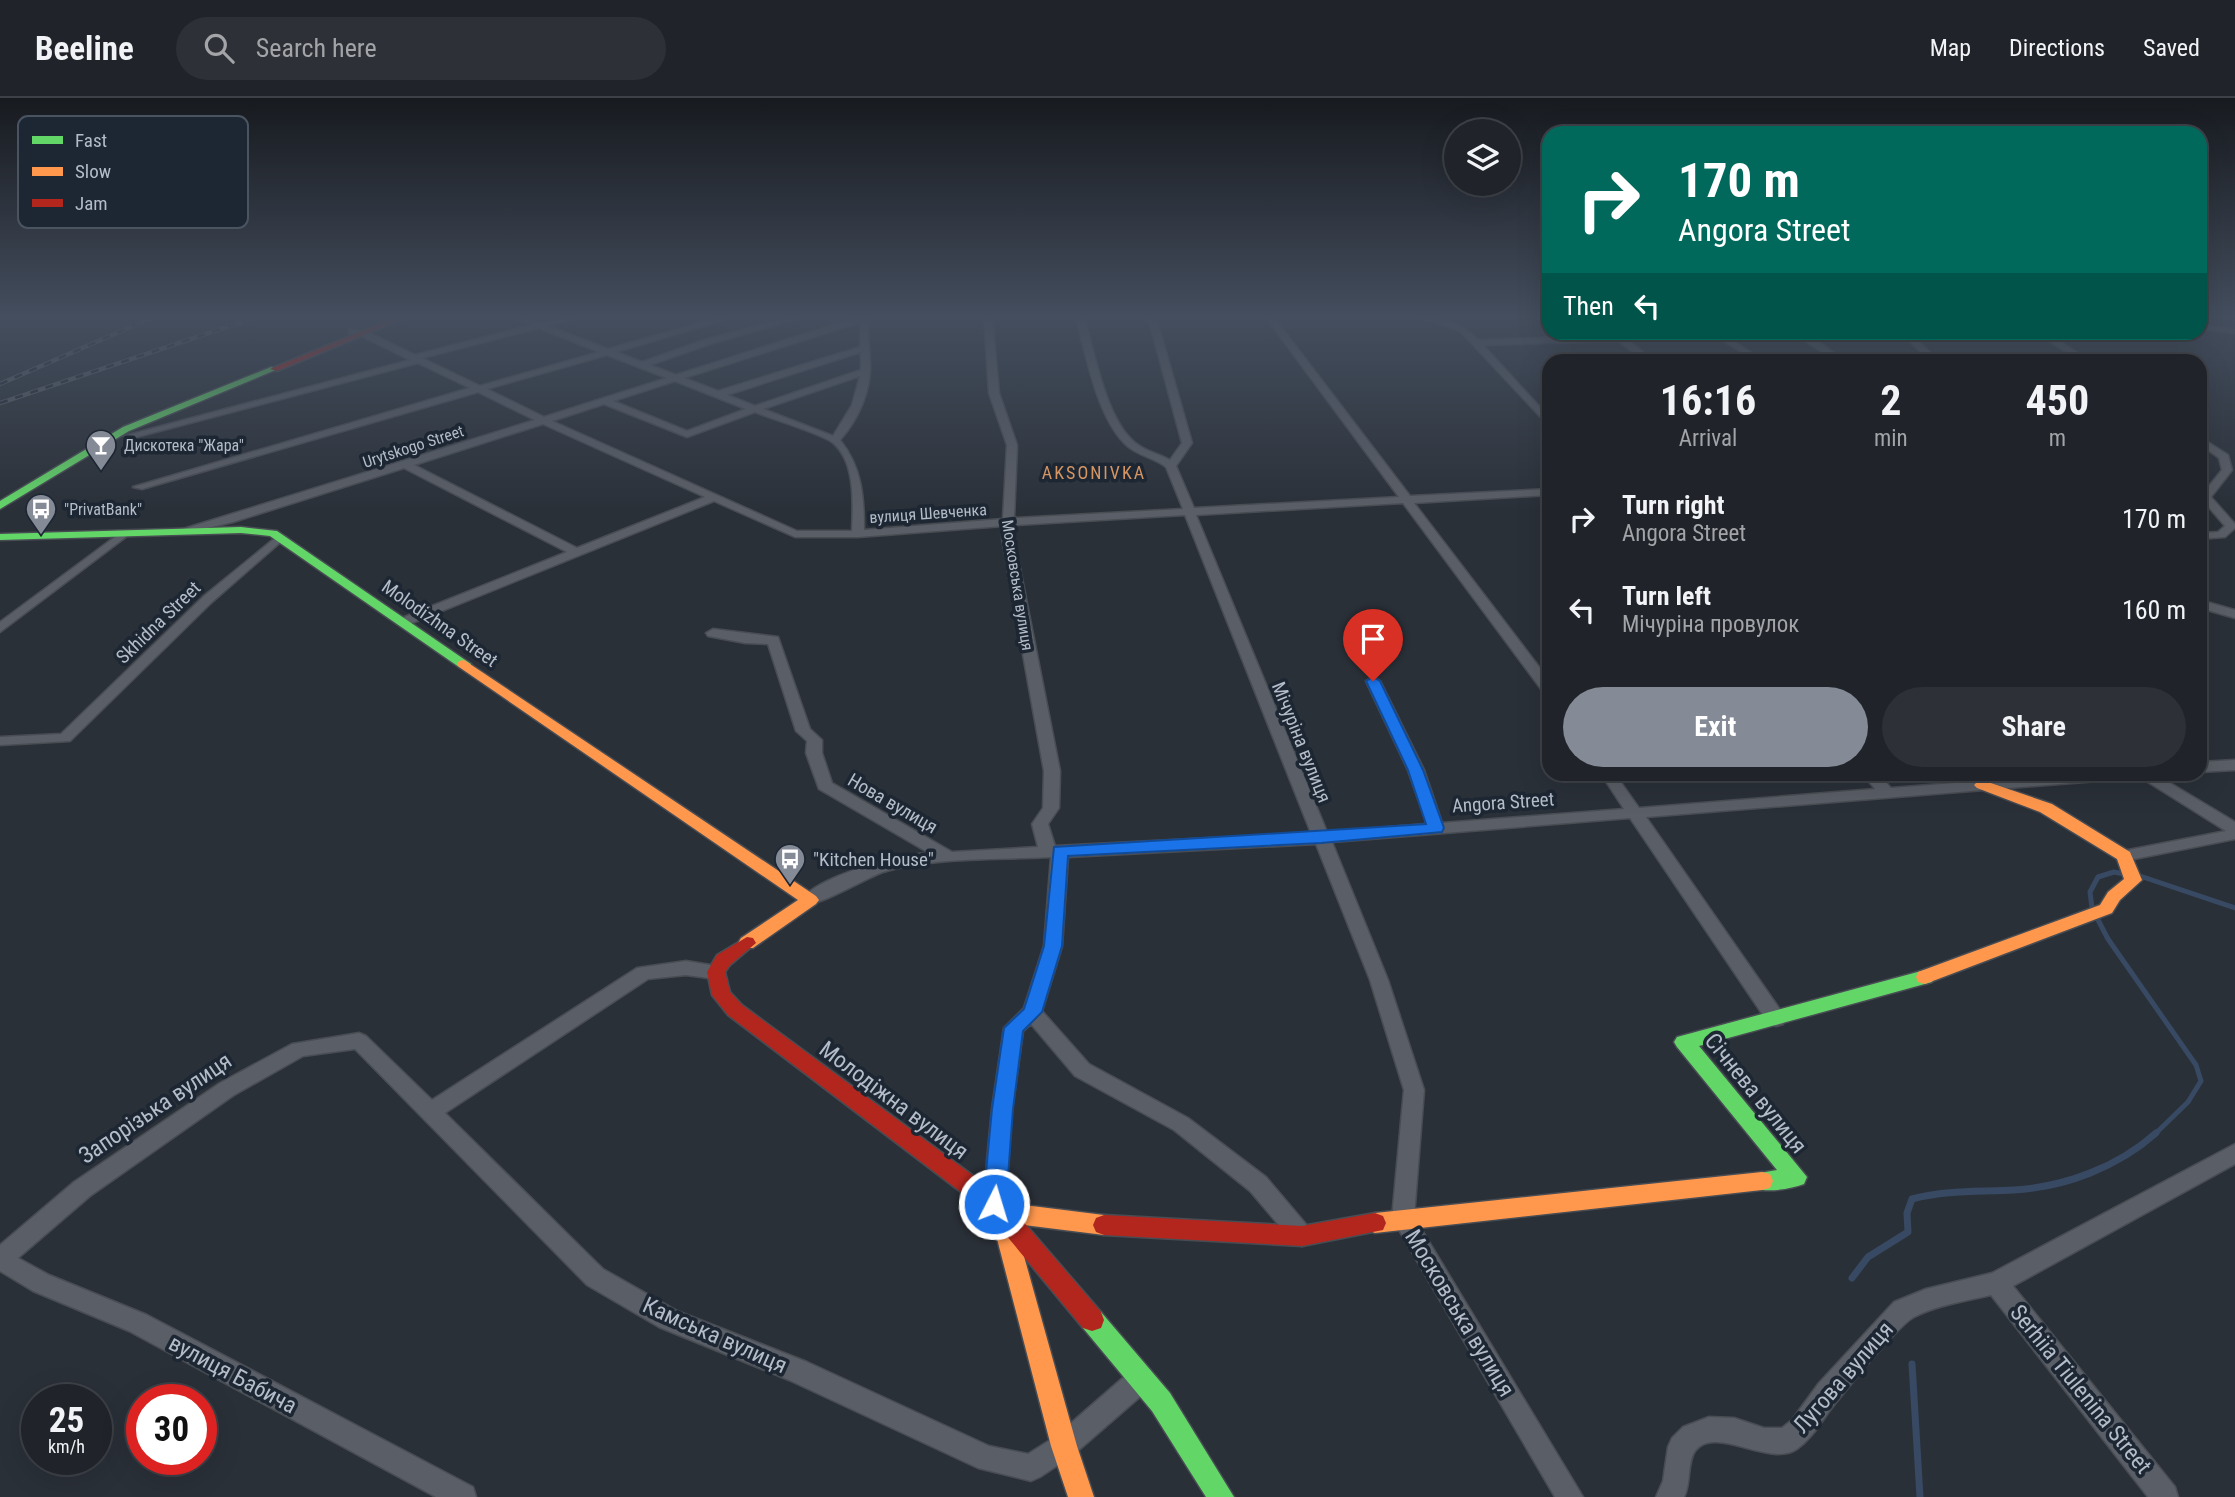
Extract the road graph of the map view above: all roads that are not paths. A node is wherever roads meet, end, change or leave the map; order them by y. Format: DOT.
graph roads {
  1 [pos="235,380"];
  2 [pos="242,380"];
  3 [pos="337,380"];
  4 [pos="460,380"];
  5 [pos="509,380"];
  6 [pos="672,380"];
  7 [pos="680,380"];
  8 [pos="763,380"];
  9 [pos="832,380"];
  10 [pos="863,380"];
  11 [pos="993,380"];
  12 [pos="1100,380"];
  13 [pos="1170,380"];
  14 [pos="1317,380"];
  15 [pos="1511,380"];
  16 [pos="478,389"];
  17 [pos="719,394"];
  18 [pos="605,401"];
  19 [pos="761,409"];
  20 [pos="1542,415"];
  21 [pos="545,421"];
  22 [pos="129,436"];
  23 [pos="835,440"];
  24 [pos="2207,445"];
  25 [pos="406,465"];
  26 [pos="1171,466"];
  27 [pos="138,487"];
  28 [pos="1542,492"];
  29 [pos="2207,496"];
  30 [pos="713,498"];
  31 [pos="2207,498"];
  32 [pos="0,499"];
  33 [pos="1407,499"];
  34 [pos="0,506"];
  35 [pos="1189,512"];
  36 [pos="1006,523"];
  37 [pos="169,533"];
  38 [pos="123,534"];
  39 [pos="858,534"];
  40 [pos="2207,536"];
  41 [pos="0,537"];
  42 [pos="280,537"];
  43 [pos="576,553"];
  44 [pos="2207,606"];
  45 [pos="2235,614"];
  46 [pos="402,623"];
  47 [pos="0,628"];
  48 [pos="713,633"];
  49 [pos="1373,681"];
  50 [pos="1542,681"];
  51 [pos="0,741"];
  52 [pos="2235,765"];
  53 [pos="2207,767"];
  54 [pos="1613,781"];
  55 [pos="1876,781"];
  56 [pos="2033,781"];
  57 [pos="2156,781"];
  58 [pos="1982,785"];
  59 [pos="1887,793"];
  60 [pos="1634,814"];
  61 [pos="1436,828"];
  62 [pos="2235,831"];
  63 [pos="1321,838"];
  64 [pos="1054,852"];
  65 [pos="950,858"];
  66 [pos="2128,867"];
  67 [pos="810,900"];
  68 [pos="716,972"];
  69 [pos="1032,1012"];
  70 [pos="1776,1019"];
  71 [pos="359,1041"];
  72 [pos="432,1111"];
  73 [pos="2235,1153"];
  74 [pos="998,1208"];
  75 [pos="1403,1218"];
  76 [pos="1302,1236"];
  77 [pos="0,1259"];
  78 [pos="1996,1283"];
  79 [pos="1141,1379"];
  80 [pos="1064,1447"];
  81 [pos="463,1497"];
  82 [pos="1081,1497"];
  83 [pos="1221,1497"];
  84 [pos="1570,1497"];
  85 [pos="1669,1497"];
  86 [pos="2165,1497"];
  1 -- 32 [label="street"];
  2 -- 34 [label="street"];
  3 -- 22 [label="street"];
  4 -- 16 [label="street, вулиця Шевченка"];
  5 -- 16 [label="street"];
  6 -- 18 [label="street, Urytskogo Street"];
  7 -- 17 [label="street"];
  8 -- 17 [label="street"];
  9 -- 19 [label="street"];
  10 -- 23 [label="street"];
  11 -- 36 [label="street, Московська вулиця"];
  12 -- 26 [label="street"];
  13 -- 26 [label="street"];
  14 -- 33 [label="street"];
  15 -- 20 [label="street"];
  16 -- 21 [label="street, вулиця Шевченка"];
  16 -- 27 [label="street"];
  17 -- 19 [label="street"];
  18 -- 19 [label="street"];
  18 -- 21 [label="street, Urytskogo Street"];
  19 -- 23 [label="street"];
  21 -- 25 [label="street, Urytskogo Street"];
  21 -- 30 [label="street, вулиця Шевченка"];
  23 -- 39 [label="street"];
  24 -- 29 [label="street"];
  25 -- 37 [label="street, Urytskogo Street"];
  25 -- 43 [label="street"];
  26 -- 35 [label="street, Мічуріна вулиця"];
  28 -- 33 [label="street, вулиця Шевченка"];
  30 -- 39 [label="street, вулиця Шевченка"];
  30 -- 43 [label="street"];
  31 -- 40 [label="street"];
  33 -- 35 [label="street, вулиця Шевченка"];
  33 -- 50 [label="street"];
  35 -- 36 [label="street, вулиця Шевченка"];
  35 -- 63 [label="street, Мічуріна вулиця"];
  36 -- 39 [label="street, вулиця Шевченка"];
  36 -- 64 [label="street, Московська вулиця"];
  37 -- 38 [label="street, Molodizhna Street"];
  37 -- 42 [label="street, Molodizhna Street"];
  38 -- 41 [label="street, Molodizhna Street"];
  38 -- 47 [label="street"];
  42 -- 46 [label="street, Molodizhna Street"];
  42 -- 51 [label="street, Skhidna Street"];
  43 -- 46 [label="street"];
  44 -- 45 [label="street"];
  46 -- 67 [label="street, Molodizhna Street"];
  48 -- 65 [label="street, Нова вулиця"];
  49 -- 61 [label="street"];
  52 -- 53 [label="street"];
  54 -- 60 [label="street"];
  55 -- 59 [label="street"];
  56 -- 58 [label="street, Angora Street"];
  57 -- 62 [label="street"];
  58 -- 59 [label="street, Angora Street"];
  58 -- 66 [label="street"];
  59 -- 60 [label="street, Angora Street"];
  60 -- 61 [label="street, Angora Street"];
  60 -- 70 [label="street"];
  61 -- 63 [label="street, Angora Street"];
  62 -- 66 [label="street"];
  63 -- 64 [label="street, Angora Street"];
  63 -- 75 [label="street, Мічуріна вулиця"];
  64 -- 65 [label="street, Angora Street"];
  64 -- 69 [label="street, Московська вулиця"];
  65 -- 67 [label="street, Angora Street"];
  66 -- 70 [label="street, Січнева вулиця"];
  67 -- 68 [label="street"];
  68 -- 72 [label="street"];
  68 -- 74 [label="street, Молодіжна вулиця"];
  69 -- 74 [label="street, Московська вулиця"];
  69 -- 76 [label="street"];
  70 -- 75 [label="street, Січнева вулиця"];
  71 -- 72 [label="street, Камська вулиця"];
  71 -- 77 [label="street, Запорізька вулиця"];
  72 -- 80 [label="street, Камська вулиця"];
  73 -- 78 [label="street, Лугова вулиця"];
  74 -- 76 [label="street, Московська вулиця"];
  74 -- 79 [label="street, Молодіжна вулиця"];
  74 -- 80 [label="street"];
  75 -- 76 [label="street, Московська вулиця"];
  75 -- 84 [label="street, Московська вулиця"];
  77 -- 81 [label="street, вулиця Бабича"];
  78 -- 85 [label="street, Лугова вулиця"];
  78 -- 86 [label="street, Serhiia Tiulenina Street"];
  79 -- 80 [label="street, Камська вулиця"];
  79 -- 83 [label="street, Молодіжна вулиця"];
  80 -- 82 [label="street"];
}
